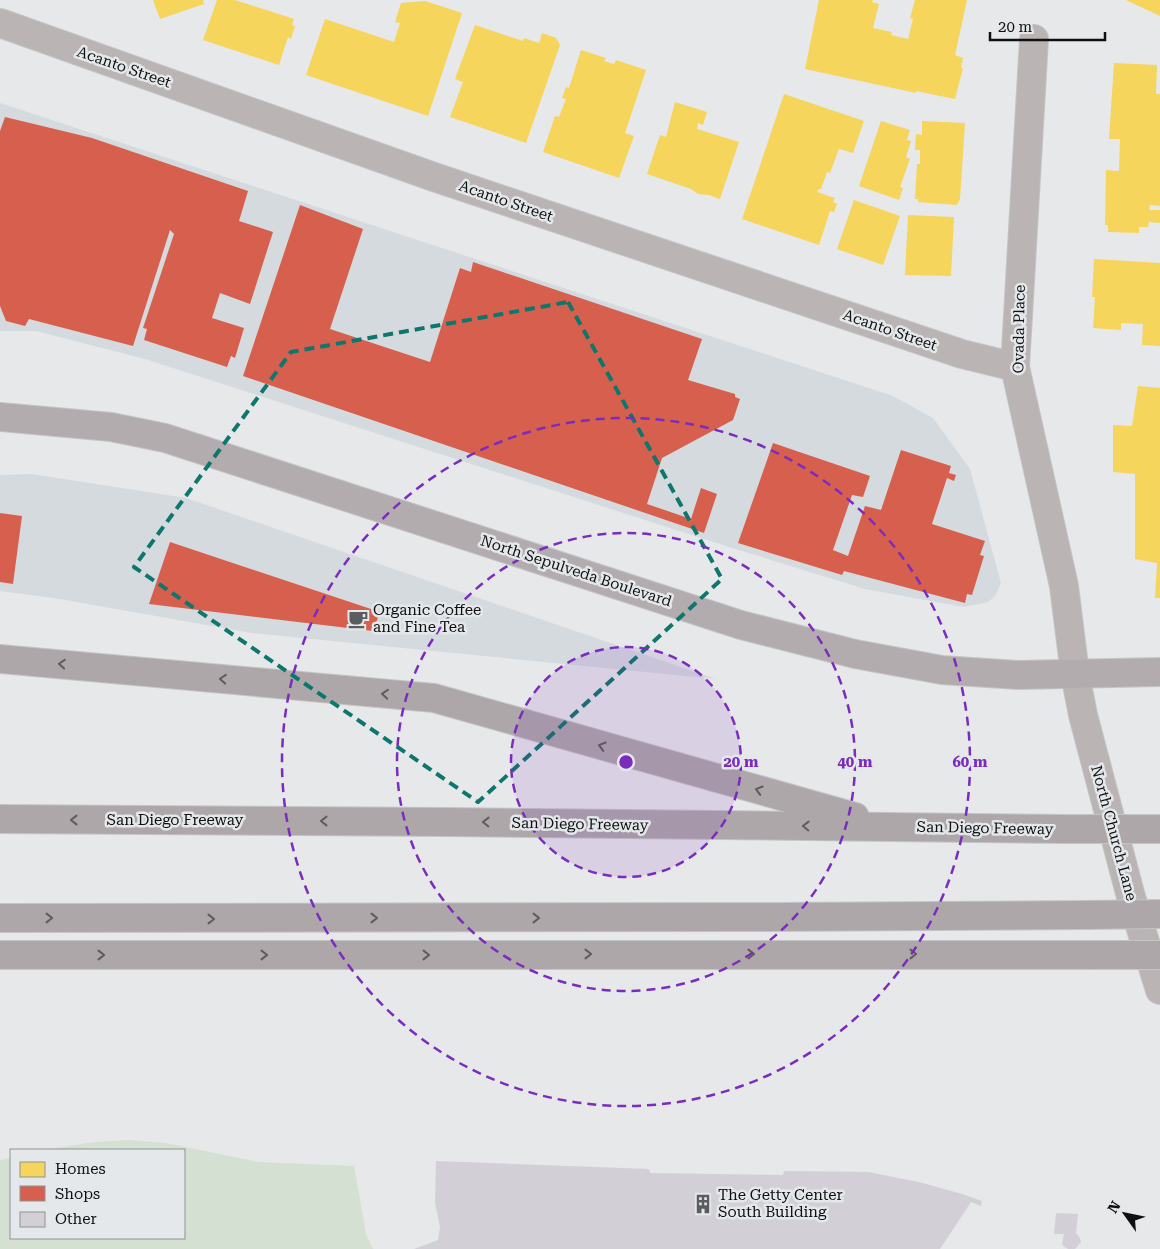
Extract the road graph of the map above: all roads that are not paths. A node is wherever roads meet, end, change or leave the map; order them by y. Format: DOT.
graph roads {
  1 [pos="0,23"];
  2 [pos="1034,39"];
  3 [pos="1015,367"];
  4 [pos="0,416"];
  5 [pos="0,659"];
  6 [pos="1160,672"];
  7 [pos="1075,674"];
  8 [pos="0,820"];
  9 [pos="890,827"];
  10 [pos="1160,829"];
  11 [pos="1160,914"];
  12 [pos="0,918"];
  13 [pos="0,955"];
  14 [pos="1160,955"];
  15 [pos="1160,990"];
  1 -- 3 [label="street, Acanto Street"];
  2 -- 3 [label="street, Ovada Place"];
  3 -- 7 [label="street, Ovada Place"];
  4 -- 7 [label="main road, North Sepulveda Boulevard"];
  9 -- 5 [label="highway, one-way"];
  6 -- 7 [label="main road, North Sepulveda Boulevard"];
  7 -- 15 [label="street, North Church Lane"];
  9 -- 8 [label="highway, San Diego Freeway, one-way"];
  9 -- 10 [label="highway, San Diego Freeway, bridge"];
  12 -- 11 [label="highway, one-way, bridge"];
  13 -- 14 [label="highway, one-way, bridge"];
}
